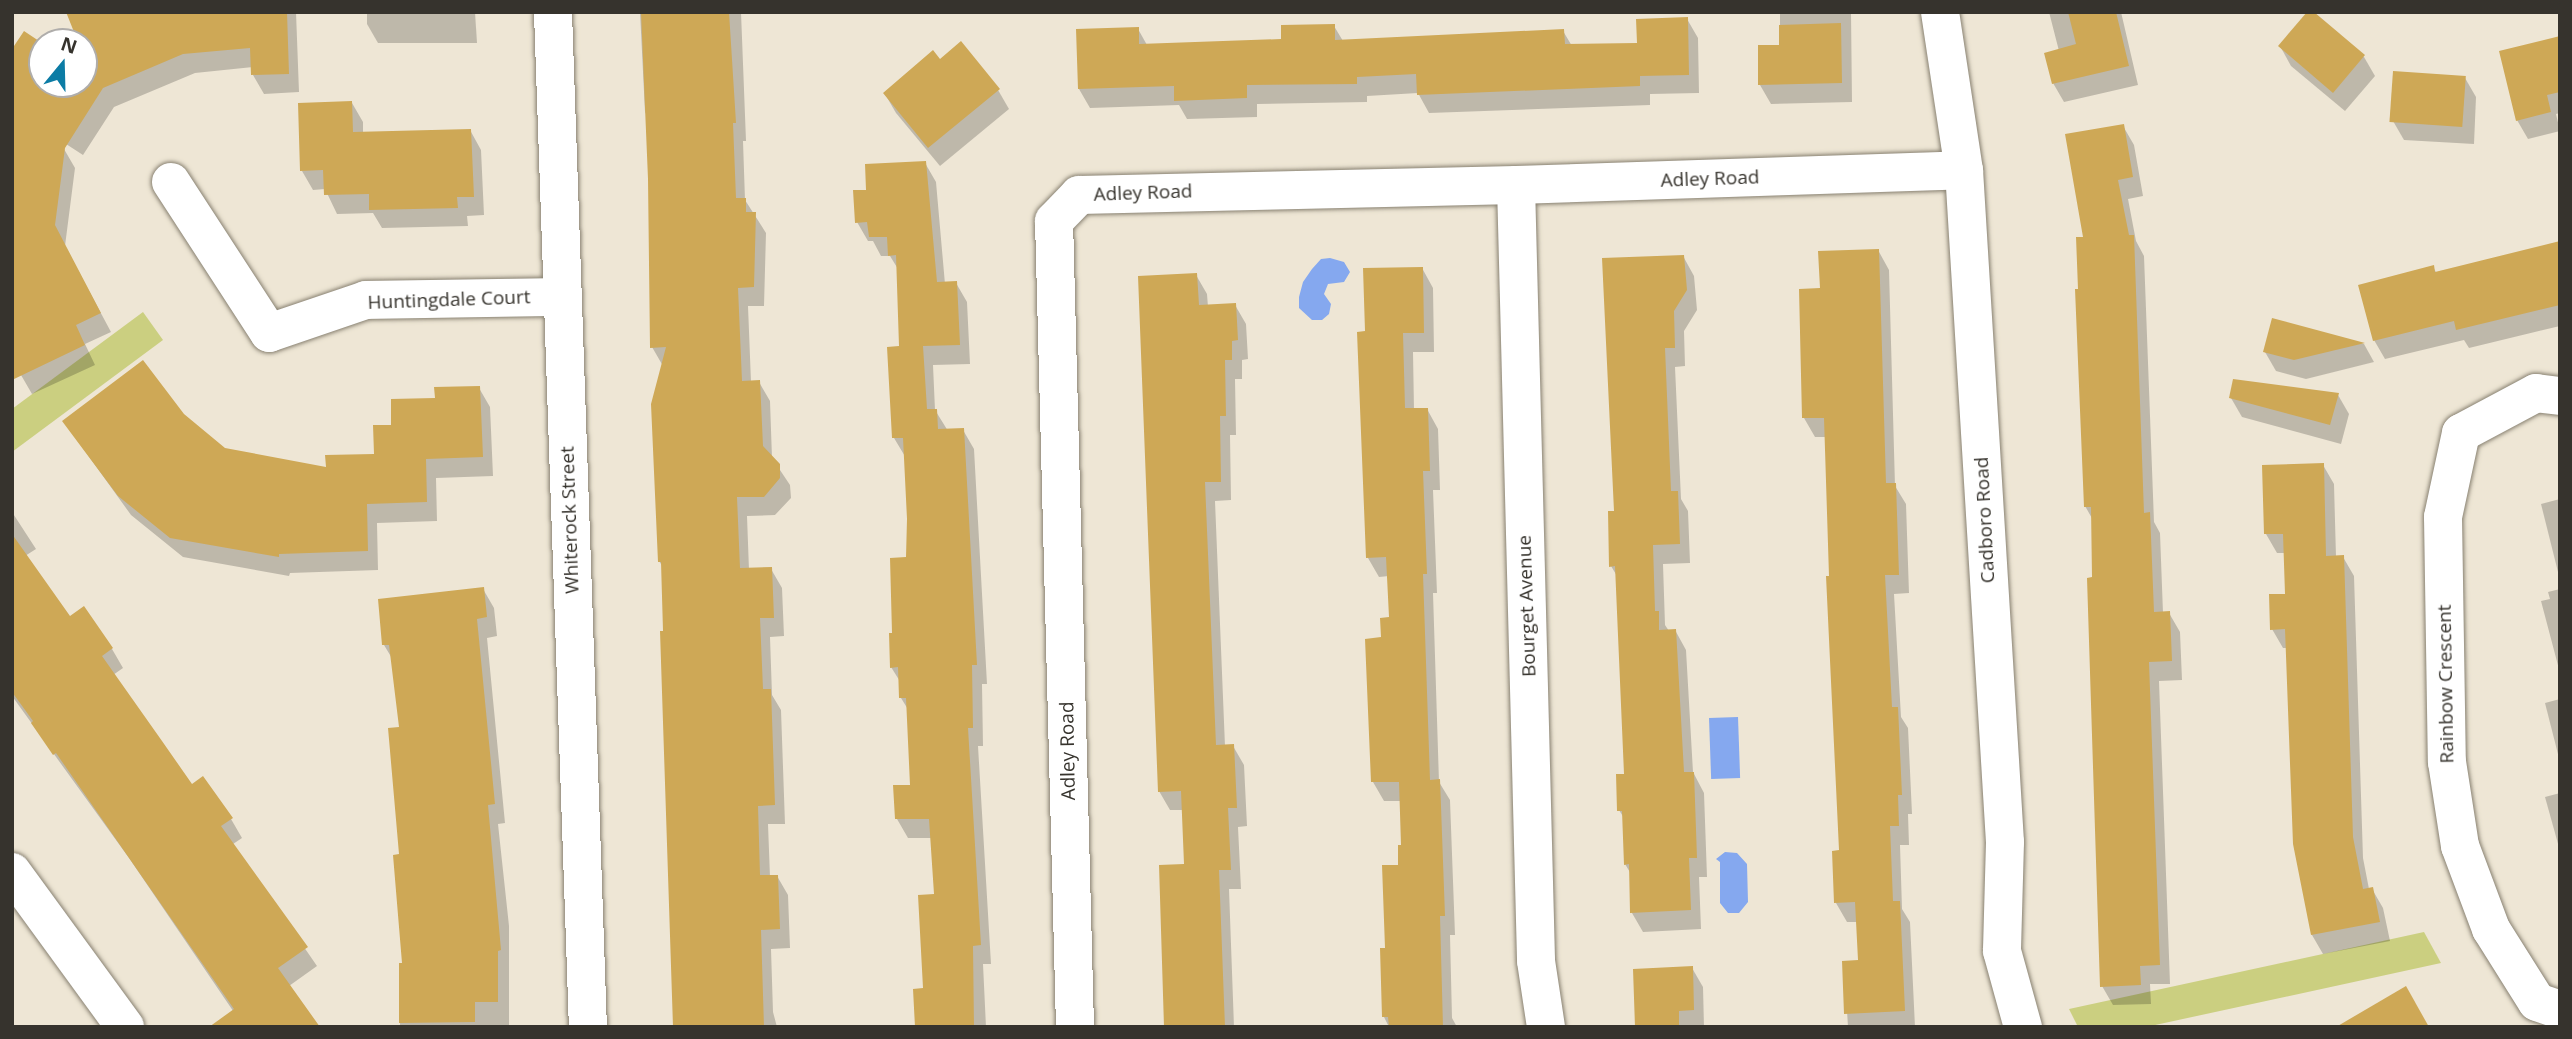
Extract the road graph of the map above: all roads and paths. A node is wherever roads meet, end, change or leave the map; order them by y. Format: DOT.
graph roads {
  1 [pos="553,12"];
  2 [pos="1940,12"];
  3 [pos="1964,170"];
  4 [pos="171,182"];
  5 [pos="1516,186"];
  6 [pos="562,297"];
  7 [pos="2560,396"];
  8 [pos="12,872"];
  9 [pos="2560,1010"];
  10 [pos="125,1027"];
  11 [pos="588,1027"];
  12 [pos="1074,1027"];
  13 [pos="1546,1027"];
  14 [pos="2023,1027"];
  1 -- 6 [label="street, Whiterock Street"];
  2 -- 3 [label="street, Cadboro Road"];
  3 -- 5 [label="street, Adley Road"];
  3 -- 14 [label="street, Cadboro Road"];
  4 -- 6 [label="street, Huntingdale Court"];
  5 -- 12 [label="street, Adley Road"];
  5 -- 13 [label="street, Bourget Avenue"];
  6 -- 11 [label="street, Whiterock Street"];
  7 -- 9 [label="street, Rainbow Crescent"];
  8 -- 10 [label="street"];
}
